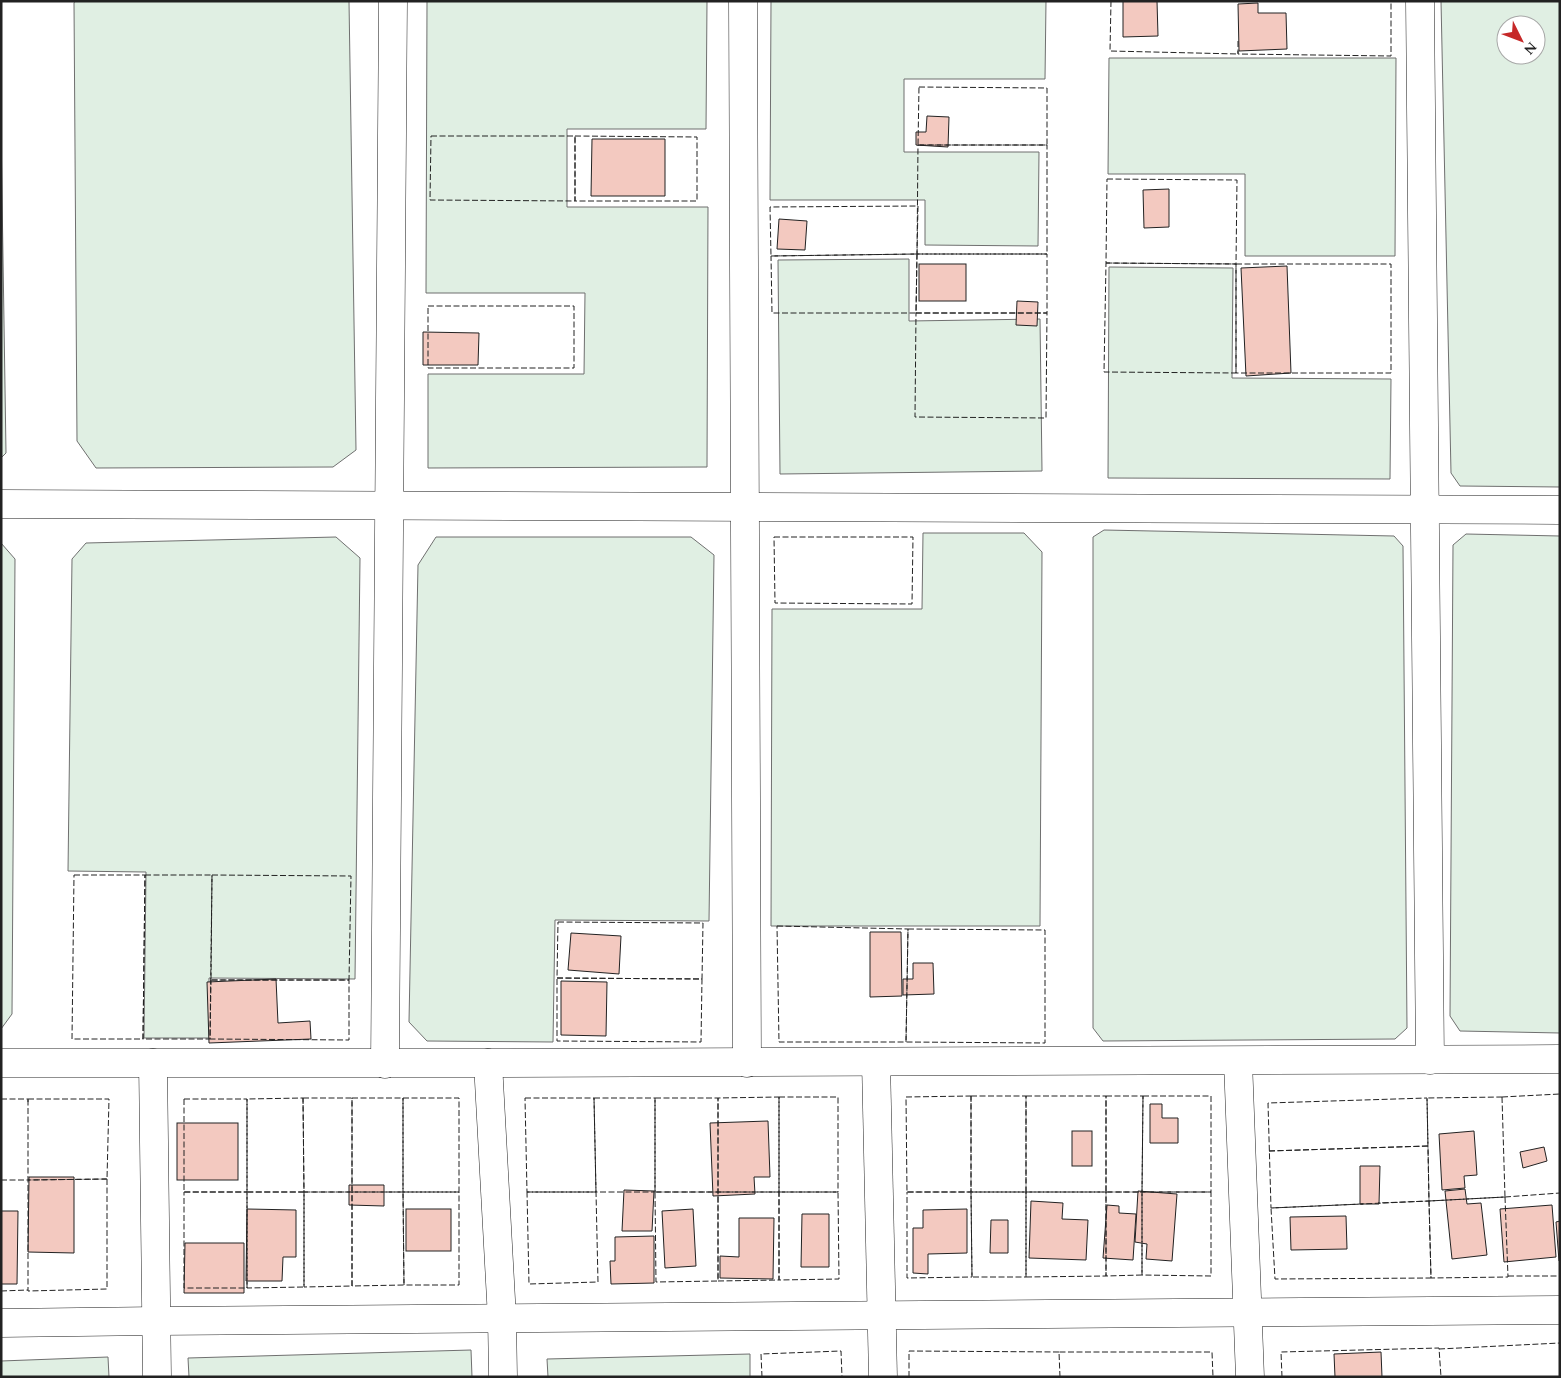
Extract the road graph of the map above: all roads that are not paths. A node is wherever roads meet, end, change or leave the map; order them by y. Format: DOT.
graph roads {
  1 [pos="393,1"];
  2 [pos="743,1"];
  3 [pos="1420,1"];
  4 [pos="1,504"];
  5 [pos="389,505"];
  6 [pos="745,507"];
  7 [pos="1425,510"];
  8 [pos="1560,510"];
  9 [pos="1560,1059"];
  10 [pos="1430,1060"];
  11 [pos="1238,1061"];
  12 [pos="746,1062"];
  13 [pos="876,1062"];
  14 [pos="1,1063"];
  15 [pos="153,1063"];
  16 [pos="488,1063"];
  17 [pos="385,1064"];
  18 [pos="1560,1310"];
  19 [pos="1248,1312"];
  20 [pos="882,1315"];
  21 [pos="502,1318"];
  22 [pos="156,1321"];
  23 [pos="1,1323"];
  24 [pos="157,1377"];
  25 [pos="504,1377"];
  26 [pos="883,1377"];
  27 [pos="1250,1377"];
  1 -- 5 [label="street"];
  2 -- 6 [label="street"];
  3 -- 7 [label="street"];
  4 -- 5 [label="street"];
  5 -- 6 [label="street"];
  5 -- 17 [label="street"];
  6 -- 7 [label="street"];
  6 -- 12 [label="street"];
  7 -- 8 [label="street"];
  7 -- 10 [label="street"];
  9 -- 10 [label="street"];
  10 -- 11 [label="street"];
  11 -- 13 [label="street"];
  11 -- 19 [label="street"];
  12 -- 13 [label="street"];
  12 -- 16 [label="street"];
  13 -- 20 [label="street"];
  14 -- 15 [label="street"];
  15 -- 17 [label="street"];
  15 -- 22 [label="street"];
  16 -- 17 [label="street"];
  16 -- 21 [label="street"];
  18 -- 19 [label="street"];
  19 -- 20 [label="street"];
  19 -- 27 [label="street"];
  20 -- 21 [label="street"];
  20 -- 26 [label="street"];
  21 -- 22 [label="street"];
  21 -- 25 [label="street"];
  22 -- 23 [label="street"];
  22 -- 24 [label="street"];
}
